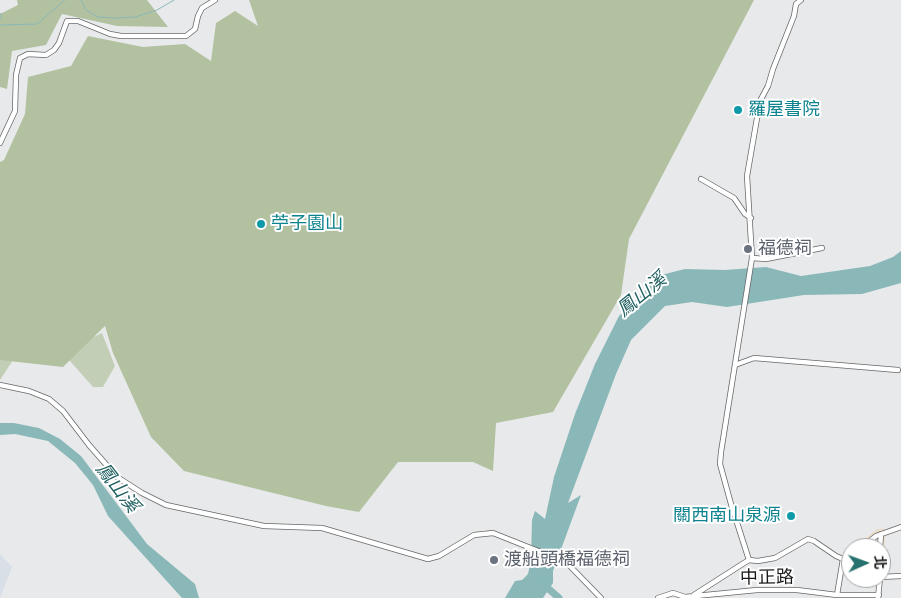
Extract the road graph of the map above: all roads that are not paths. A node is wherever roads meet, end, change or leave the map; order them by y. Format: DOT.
graph roads {
  1 [pos="215,0"];
  2 [pos="801,0"];
  3 [pos="0,144"];
  4 [pos="701,179"];
  5 [pos="751,218"];
  6 [pos="822,248"];
  7 [pos="752,258"];
  8 [pos="735,365"];
  9 [pos="898,370"];
  10 [pos="0,385"];
  11 [pos="901,528"];
  12 [pos="880,534"];
  13 [pos="875,538"];
  14 [pos="880,538"];
  15 [pos="841,557"];
  16 [pos="749,560"];
  17 [pos="841,573"];
  18 [pos="838,595"];
  19 [pos="822,596"];
  20 [pos="879,596"];
  21 [pos="685,597"];
  22 [pos="694,597"];
  23 [pos="601,598"];
  24 [pos="658,598"];
  1 -- 3 [label="street"];
  2 -- 5 [label="street"];
  4 -- 5 [label="street"];
  5 -- 7 [label="street"];
  6 -- 7 [label="street"];
  7 -- 8 [label="street"];
  8 -- 9 [label="street"];
  8 -- 16 [label="street"];
  10 -- 23 [label="street"];
  11 -- 12 [label="street"];
  12 -- 13 [label="street"];
  12 -- 14 [label="street"];
  15 -- 16 [label="street"];
  16 -- 22 [label="street"];
  17 -- 18 [label="street"];
  18 -- 19 [label="street, 中正路"];
  18 -- 20 [label="street, 中正路"];
  19 -- 22 [label="street, 中正路"];
  21 -- 22 [label="street, 中正路"];
  21 -- 24 [label="street, 中正路"];
}
